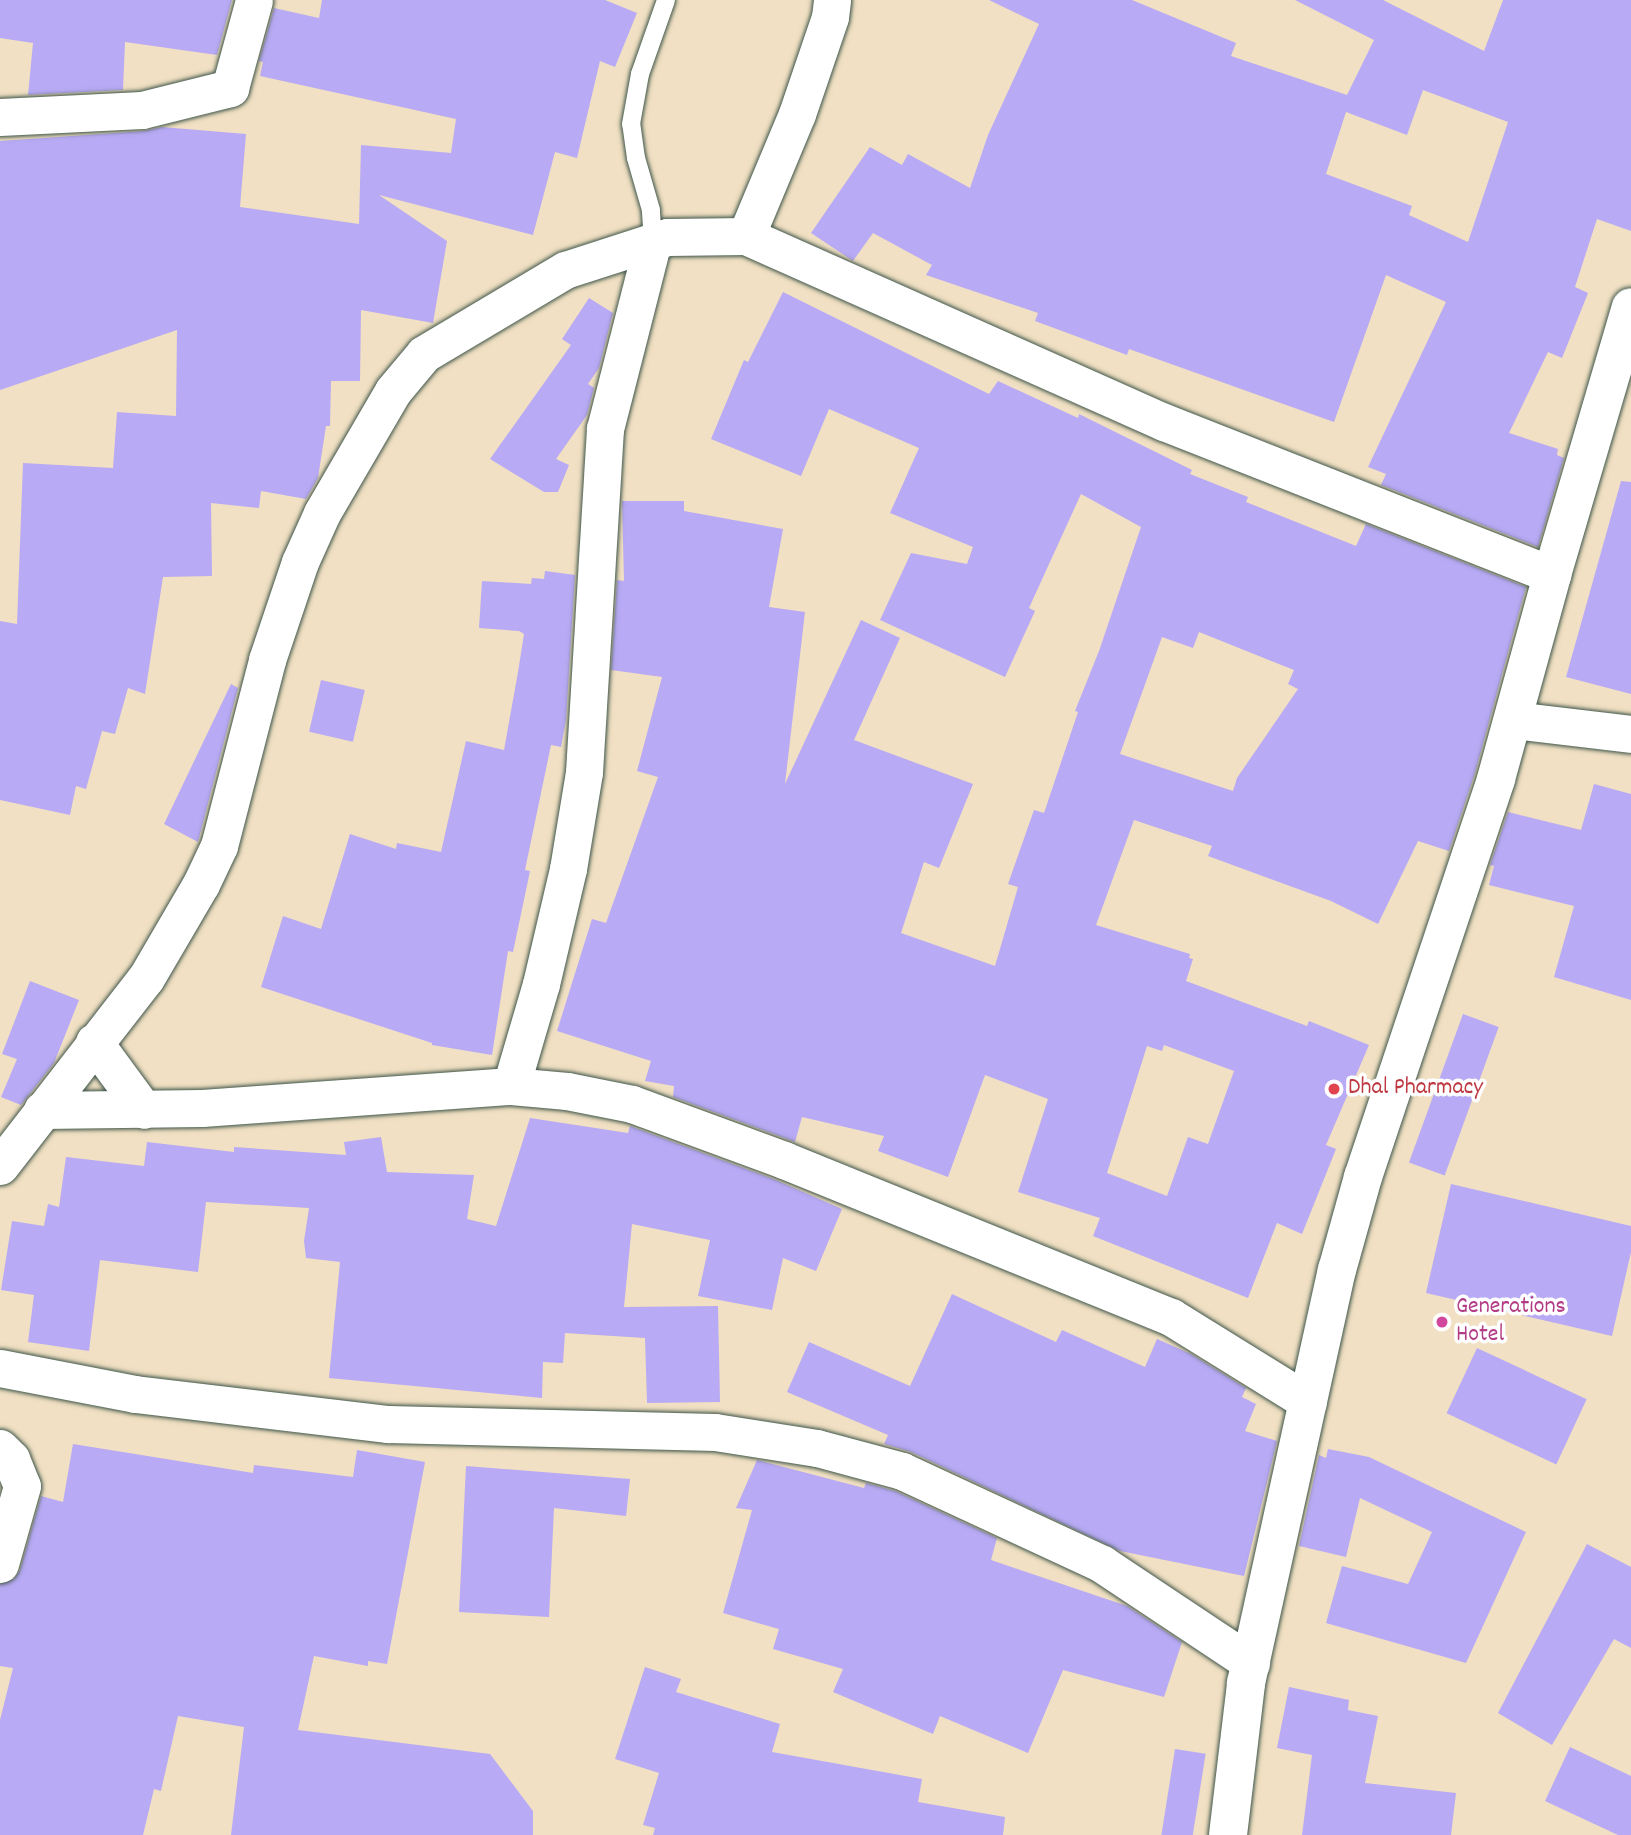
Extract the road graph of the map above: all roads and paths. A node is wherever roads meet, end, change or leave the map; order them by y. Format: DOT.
graph roads {
  1 [pos="254,0"];
  2 [pos="666,0"];
  3 [pos="832,0"];
  4 [pos="0,117"];
  5 [pos="746,236"];
  6 [pos="653,242"];
  7 [pos="1631,307"];
  8 [pos="1552,575"];
  9 [pos="1514,720"];
  10 [pos="1631,734"];
  11 [pos="94,1042"];
  12 [pos="511,1086"];
  13 [pos="42,1110"];
  14 [pos="144,1110"];
  15 [pos="0,1166"];
  16 [pos="0,1368"];
  17 [pos="1308,1402"];
  18 [pos="0,1448"];
  19 [pos="0,1564"];
  20 [pos="1251,1662"];
  21 [pos="1228,1835"];
  1 -- 4 [label="street"];
  2 -- 6 [label="lane"];
  3 -- 5 [label="street"];
  5 -- 6 [label="street"];
  5 -- 8 [label="street"];
  6 -- 11 [label="street"];
  6 -- 12 [label="street"];
  7 -- 8 [label="street"];
  8 -- 9 [label="street"];
  9 -- 10 [label="street"];
  9 -- 17 [label="street"];
  11 -- 13 [label="street"];
  11 -- 14 [label="street"];
  12 -- 14 [label="street"];
  12 -- 17 [label="street"];
  13 -- 14 [label="street"];
  13 -- 15 [label="street"];
  16 -- 20 [label="street"];
  17 -- 20 [label="street"];
  18 -- 19 [label="street"];
  20 -- 21 [label="street"];
}
